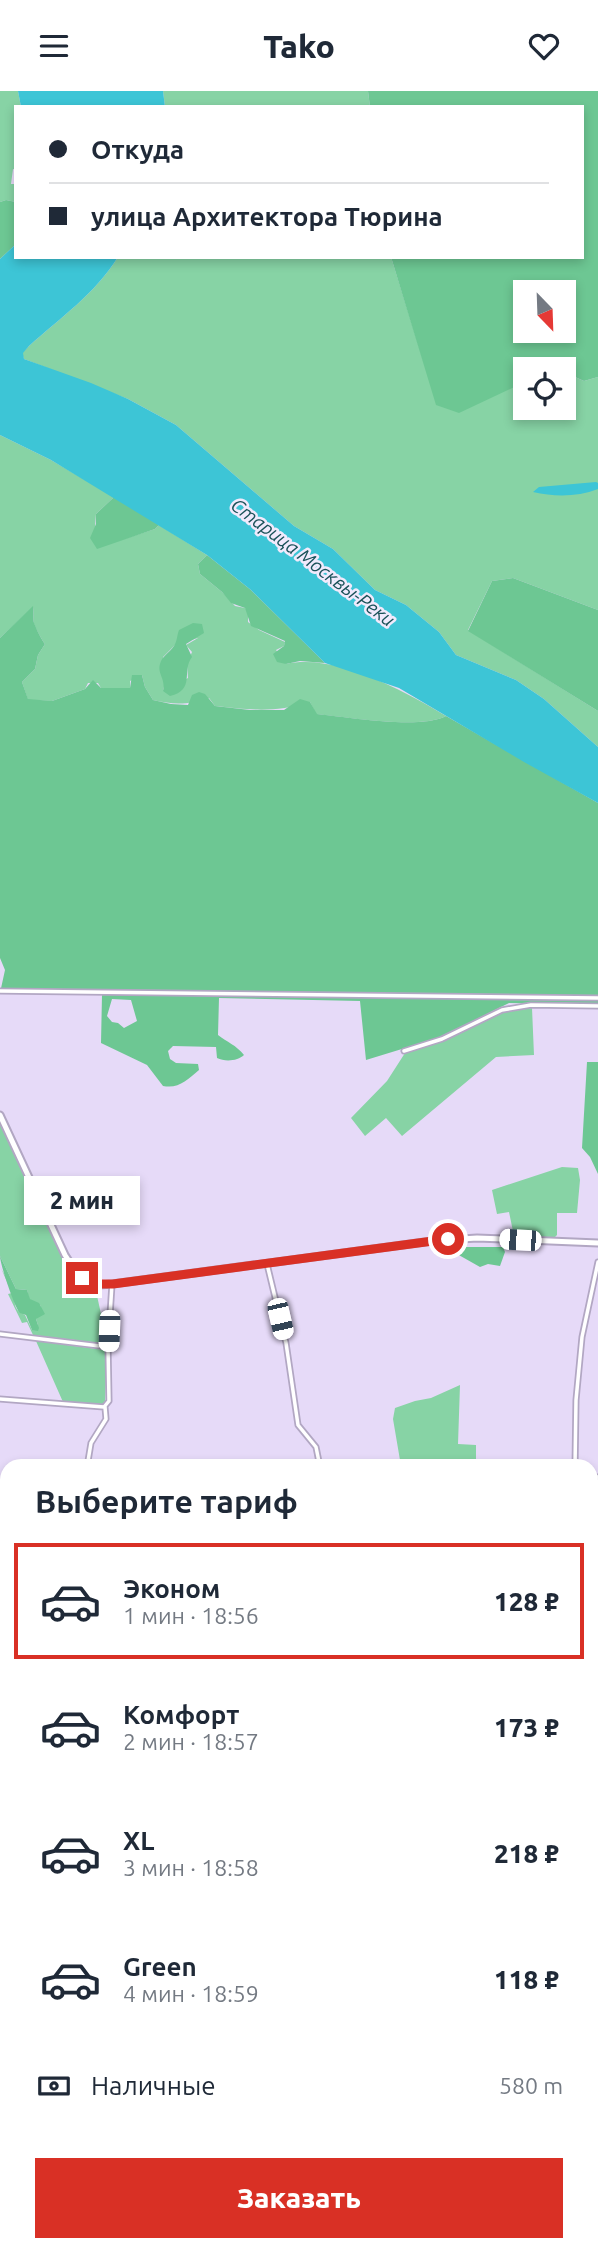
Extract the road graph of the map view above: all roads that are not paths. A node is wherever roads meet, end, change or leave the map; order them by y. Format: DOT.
graph roads {
  1 [pos="0,991"];
  2 [pos="598,998"];
  3 [pos="598,1006"];
  4 [pos="404,1051"];
  5 [pos="0,1115"];
  6 [pos="598,1243"];
  7 [pos="598,1262"];
  8 [pos="267,1263"];
  9 [pos="113,1284"];
  10 [pos="0,1334"];
  11 [pos="108,1347"];
  12 [pos="0,1399"];
  13 [pos="105,1406"];
  14 [pos="88,1459"];
  15 [pos="318,1459"];
  16 [pos="575,1459"];
  1 -- 2 [label="street"];
  3 -- 4 [label="street"];
  5 -- 9 [label="street"];
  6 -- 8 [label="street"];
  7 -- 16 [label="street"];
  8 -- 9 [label="street"];
  8 -- 15 [label="street"];
  9 -- 11 [label="street"];
  10 -- 11 [label="street"];
  11 -- 13 [label="street"];
  12 -- 13 [label="street"];
  13 -- 14 [label="street"];
}
